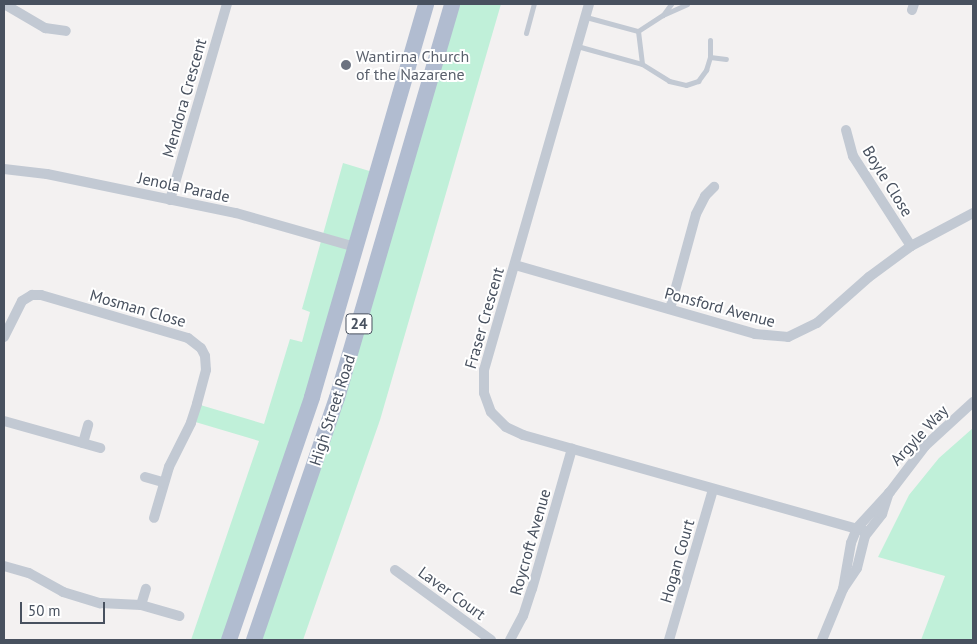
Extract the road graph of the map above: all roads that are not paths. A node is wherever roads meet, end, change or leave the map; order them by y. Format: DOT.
graph roads {
  1 [pos="4,4"];
  2 [pos="227,4"];
  3 [pos="426,4"];
  4 [pos="452,4"];
  5 [pos="534,4"];
  6 [pos="587,4"];
  7 [pos="671,4"];
  8 [pos="687,4"];
  9 [pos="663,14"];
  10 [pos="585,16"];
  11 [pos="638,31"];
  12 [pos="66,32"];
  13 [pos="526,33"];
  14 [pos="710,40"];
  15 [pos="577,46"];
  16 [pos="710,57"];
  17 [pos="726,60"];
  18 [pos="642,64"];
  19 [pos="846,130"];
  20 [pos="4,169"];
  21 [pos="714,187"];
  22 [pos="170,200"];
  23 [pos="973,213"];
  24 [pos="911,246"];
  25 [pos="355,247"];
  26 [pos="514,265"];
  27 [pos="670,309"];
  28 [pos="4,337"];
  29 [pos="973,402"];
  30 [pos="4,421"];
  31 [pos="88,425"];
  32 [pos="83,443"];
  33 [pos="100,448"];
  34 [pos="572,449"];
  35 [pos="145,477"];
  36 [pos="163,482"];
  37 [pos="713,490"];
  38 [pos="890,492"];
  39 [pos="154,518"];
  40 [pos="294,525"];
  41 [pos="268,530"];
  42 [pos="855,532"];
  43 [pos="865,536"];
  44 [pos="4,566"];
  45 [pos="395,570"];
  46 [pos="146,589"];
  47 [pos="843,589"];
  48 [pos="142,605"];
  49 [pos="179,616"];
  50 [pos="229,640"];
  51 [pos="254,640"];
  52 [pos="491,640"];
  53 [pos="510,640"];
  54 [pos="669,640"];
  55 [pos="822,640"];
  1 -- 12 [label="street"];
  2 -- 22 [label="street, Mendora Crescent"];
  3 -- 25 [label="main road, High Street Road / 24"];
  4 -- 40 [label="main road, High Street Road / 24"];
  5 -- 13 [label="lane"];
  6 -- 10 [label="street, Fraser Crescent"];
  7 -- 9 [label="lane"];
  8 -- 9 [label="lane"];
  9 -- 11 [label="lane"];
  10 -- 11 [label="lane"];
  10 -- 15 [label="street, Fraser Crescent"];
  11 -- 18 [label="lane"];
  14 -- 16 [label="lane"];
  15 -- 18 [label="lane"];
  15 -- 26 [label="street, Fraser Crescent"];
  16 -- 17 [label="lane"];
  16 -- 18 [label="lane"];
  19 -- 24 [label="street, Boyle Close"];
  20 -- 22 [label="street, Jenola Parade"];
  21 -- 27 [label="street"];
  22 -- 25 [label="street, Jenola Parade"];
  23 -- 24 [label="street, Ponsford Avenue"];
  24 -- 27 [label="street, Ponsford Avenue"];
  25 -- 41 [label="main road, High Street Road / 24"];
  26 -- 27 [label="street, Ponsford Avenue"];
  26 -- 34 [label="street, Fraser Crescent"];
  28 -- 36 [label="street, Mosman Close"];
  29 -- 38 [label="street, Argyle Way"];
  30 -- 32 [label="street"];
  31 -- 32 [label="street"];
  32 -- 33 [label="street"];
  34 -- 37 [label="street, Fraser Crescent"];
  34 -- 53 [label="street, Roycroft Avenue"];
  35 -- 36 [label="street"];
  36 -- 39 [label="street, Mosman Close"];
  37 -- 42 [label="street, Fraser Crescent"];
  37 -- 54 [label="street, Hogan Court"];
  38 -- 42 [label="street, Argyle Way"];
  38 -- 43 [label="street, Argyle Way"];
  40 -- 41 [label="main road"];
  40 -- 51 [label="main road, High Street Road / 24"];
  41 -- 50 [label="main road, High Street Road / 24"];
  42 -- 43 [label="street, Fraser Crescent"];
  42 -- 47 [label="street, Argyle Way"];
  43 -- 47 [label="street, Argyle Way"];
  44 -- 48 [label="street"];
  45 -- 52 [label="street, Laver Court"];
  46 -- 48 [label="street"];
  47 -- 55 [label="street, Argyle Way"];
  48 -- 49 [label="street"];
}
